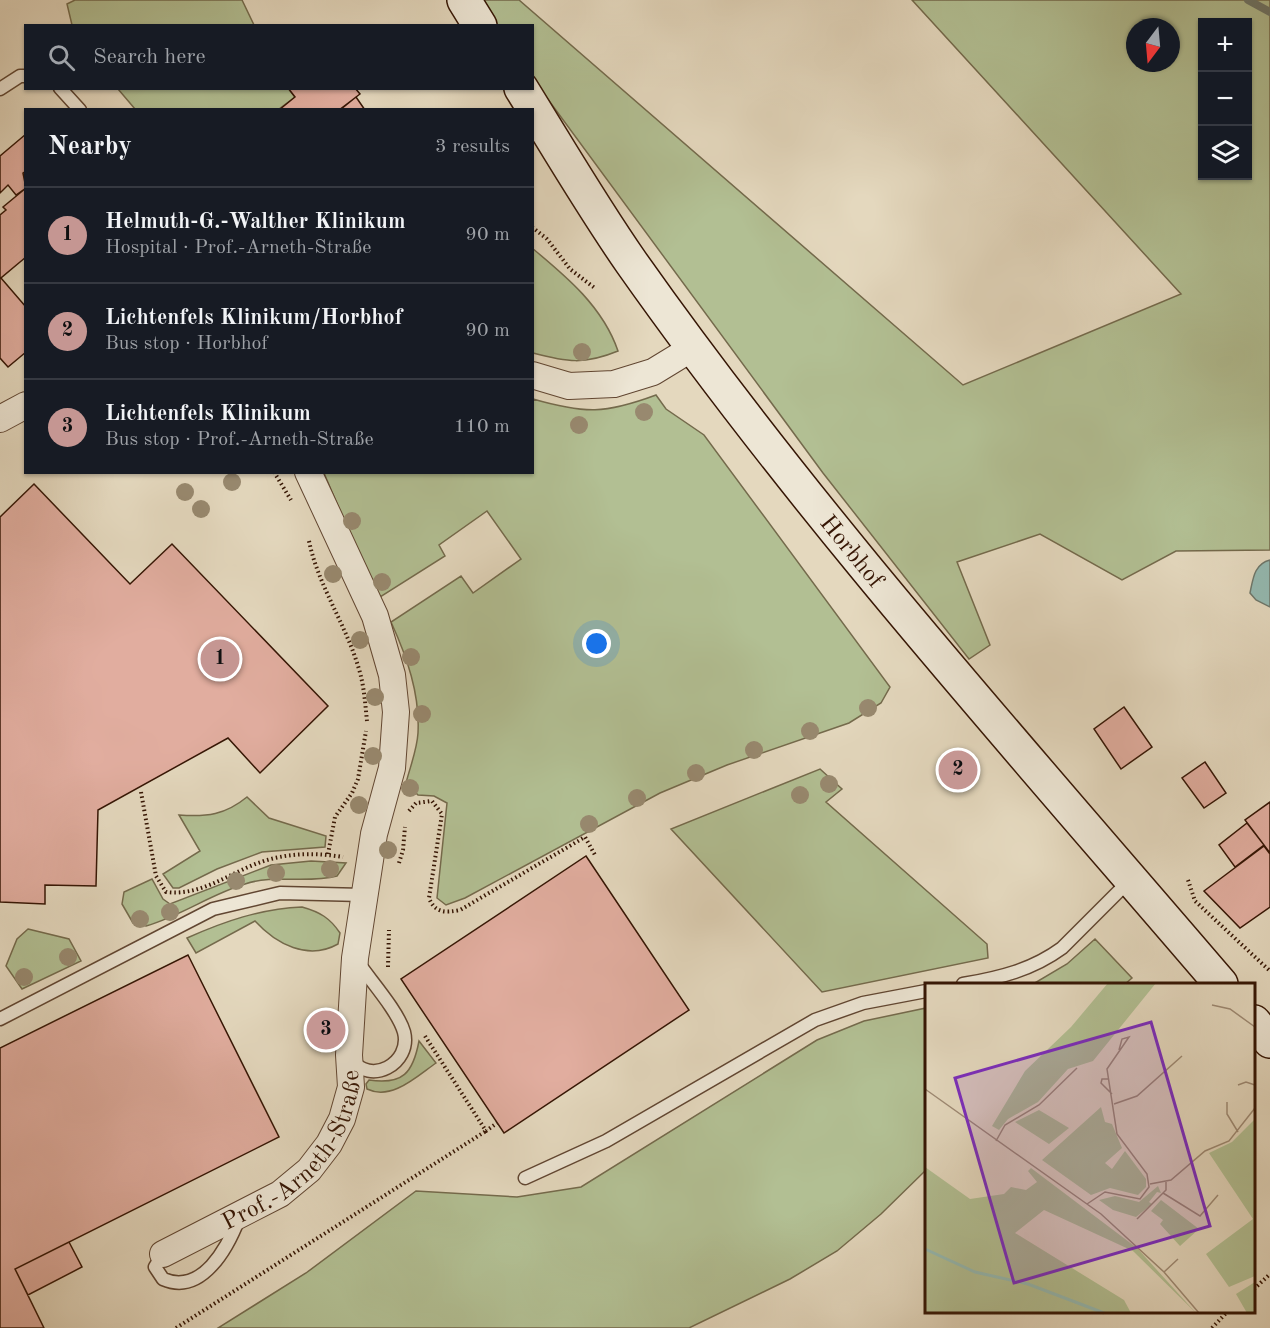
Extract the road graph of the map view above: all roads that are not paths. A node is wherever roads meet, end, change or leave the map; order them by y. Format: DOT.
graph roads {
  1 [pos="464,0"];
  2 [pos="479,24"];
  3 [pos="24,76"];
  4 [pos="0,89"];
  5 [pos="62,90"];
  6 [pos="522,90"];
  7 [pos="78,108"];
  8 [pos="534,108"];
  9 [pos="534,109"];
  10 [pos="694,347"];
  11 [pos="534,376"];
  12 [pos="24,406"];
  13 [pos="0,419"];
  14 [pos="309,474"];
  15 [pos="1131,879"];
  16 [pos="363,895"];
  17 [pos="355,958"];
  18 [pos="968,983"];
  19 [pos="1220,983"];
  20 [pos="925,991"];
  21 [pos="0,1018"];
  22 [pos="1255,1023"];
  23 [pos="1270,1041"];
  24 [pos="349,1055"];
  25 [pos="525,1178"];
  26 [pos="240,1215"];
  27 [pos="163,1254"];
  1 -- 2 [label="main road"];
  3 -- 4 [label="lane"];
  5 -- 7 [label="lane"];
  6 -- 8 [label="main road, Horbhof"];
  9 -- 10 [label="main road, Horbhof"];
  10 -- 11 [label="street"];
  10 -- 15 [label="main road, Horbhof"];
  12 -- 13 [label="street"];
  14 -- 16 [label="street, Prof.-Arneth-Straße"];
  15 -- 18 [label="lane"];
  15 -- 19 [label="main road, Horbhof"];
  16 -- 17 [label="street, Prof.-Arneth-Straße"];
  16 -- 21 [label="lane"];
  17 -- 24 [label="street, Prof.-Arneth-Straße"];
  17 -- 24 [label="lane"];
  20 -- 25 [label="lane"];
  22 -- 23 [label="main road"];
  24 -- 26 [label="street, Prof.-Arneth-Straße"];
  26 -- 27 [label="street, Prof.-Arneth-Straße"];
  26 -- 27 [label="lane"];
}
